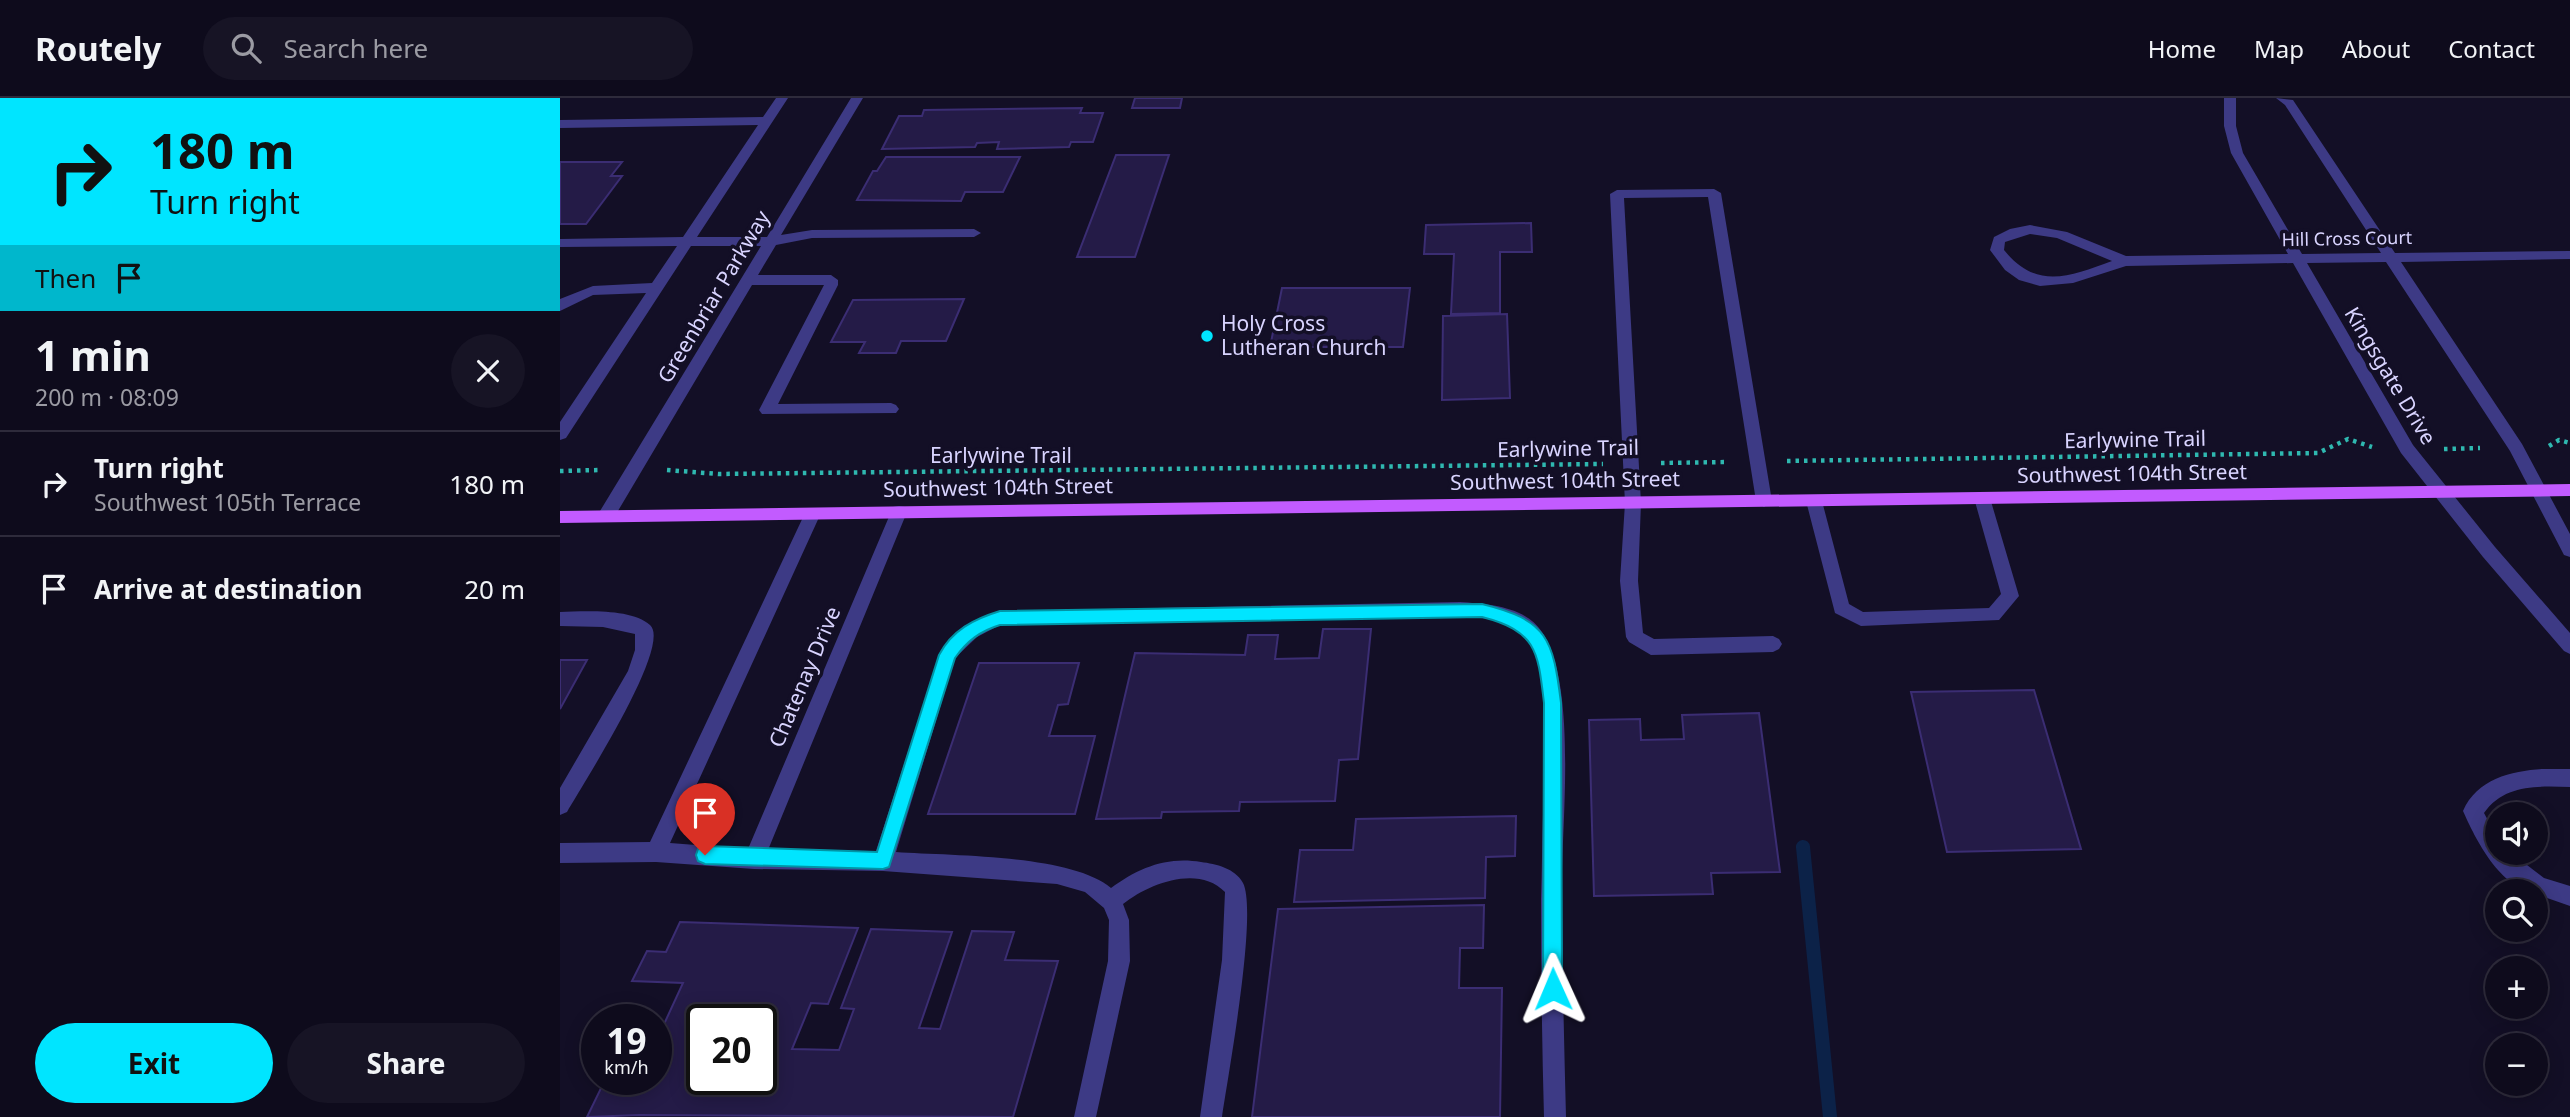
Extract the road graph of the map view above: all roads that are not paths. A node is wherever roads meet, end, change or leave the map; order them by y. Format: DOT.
graph roads {
  1 [pos="782,98"];
  2 [pos="857,98"];
  3 [pos="2231,98"];
  4 [pos="2282,98"];
  5 [pos="766,121"];
  6 [pos="560,124"];
  7 [pos="974,233"];
  8 [pos="774,241"];
  9 [pos="685,242"];
  10 [pos="560,243"];
  11 [pos="2570,255"];
  12 [pos="2392,257"];
  13 [pos="2296,258"];
  14 [pos="2125,261"];
  15 [pos="750,280"];
  16 [pos="655,288"];
  17 [pos="560,306"];
  18 [pos="891,409"];
  19 [pos="560,434"];
  20 [pos="2570,490"];
  21 [pos="2538,491"];
  22 [pos="2442,493"];
  23 [pos="1982,498"];
  24 [pos="1764,501"];
  25 [pos="1814,501"];
  26 [pos="1633,503"];
  27 [pos="899,512"];
  28 [pos="813,513"];
  29 [pos="606,516"];
  30 [pos="560,517"];
  31 [pos="2570,551"];
  32 [pos="560,619"];
  33 [pos="1773,644"];
  34 [pos="2570,646"];
  35 [pos="2570,778"];
  36 [pos="560,806"];
  37 [pos="656,852"];
  38 [pos="560,853"];
  39 [pos="754,859"];
  40 [pos="883,860"];
  41 [pos="2570,896"];
  42 [pos="1111,901"];
  43 [pos="1085,1117"];
  44 [pos="1211,1117"];
  45 [pos="1555,1117"];
  1 -- 5 [label="street"];
  2 -- 8 [label="street, Greenbriar Parkway"];
  3 -- 13 [label="street, Kingsgate Drive"];
  4 -- 12 [label="street"];
  5 -- 6 [label="street"];
  5 -- 9 [label="street"];
  7 -- 8 [label="street"];
  8 -- 9 [label="street"];
  8 -- 15 [label="street, Greenbriar Parkway"];
  9 -- 10 [label="street"];
  9 -- 16 [label="street"];
  11 -- 12 [label="street, Hill Cross Court"];
  12 -- 13 [label="street, Hill Cross Court"];
  12 -- 21 [label="street"];
  13 -- 14 [label="street, Hill Cross Court"];
  13 -- 22 [label="street, Kingsgate Drive"];
  14 -- 14 [label="street, Hill Cross Court"];
  15 -- 18 [label="street"];
  15 -- 29 [label="street, Greenbriar Parkway"];
  16 -- 17 [label="street"];
  16 -- 19 [label="street"];
  20 -- 21 [label="main road, Southwest 104th Street"];
  21 -- 22 [label="main road, Southwest 104th Street"];
  21 -- 31 [label="street"];
  22 -- 23 [label="main road, Southwest 104th Street"];
  22 -- 34 [label="street, Kingsgate Drive"];
  23 -- 25 [label="main road, Southwest 104th Street"];
  23 -- 25 [label="street"];
  24 -- 25 [label="main road, Southwest 104th Street"];
  24 -- 26 [label="main road, Southwest 104th Street"];
  24 -- 26 [label="street"];
  26 -- 27 [label="main road, Southwest 104th Street"];
  26 -- 33 [label="street"];
  27 -- 28 [label="main road, Southwest 104th Street"];
  27 -- 39 [label="street, Chatenay Drive"];
  28 -- 29 [label="main road, Southwest 104th Street"];
  28 -- 37 [label="street"];
  29 -- 30 [label="main road, Southwest 104th Street"];
  32 -- 36 [label="street"];
  35 -- 41 [label="street"];
  37 -- 38 [label="street"];
  37 -- 39 [label="street"];
  39 -- 40 [label="street"];
  40 -- 42 [label="street"];
  40 -- 45 [label="street"];
  42 -- 43 [label="street"];
  42 -- 44 [label="street"];
}
